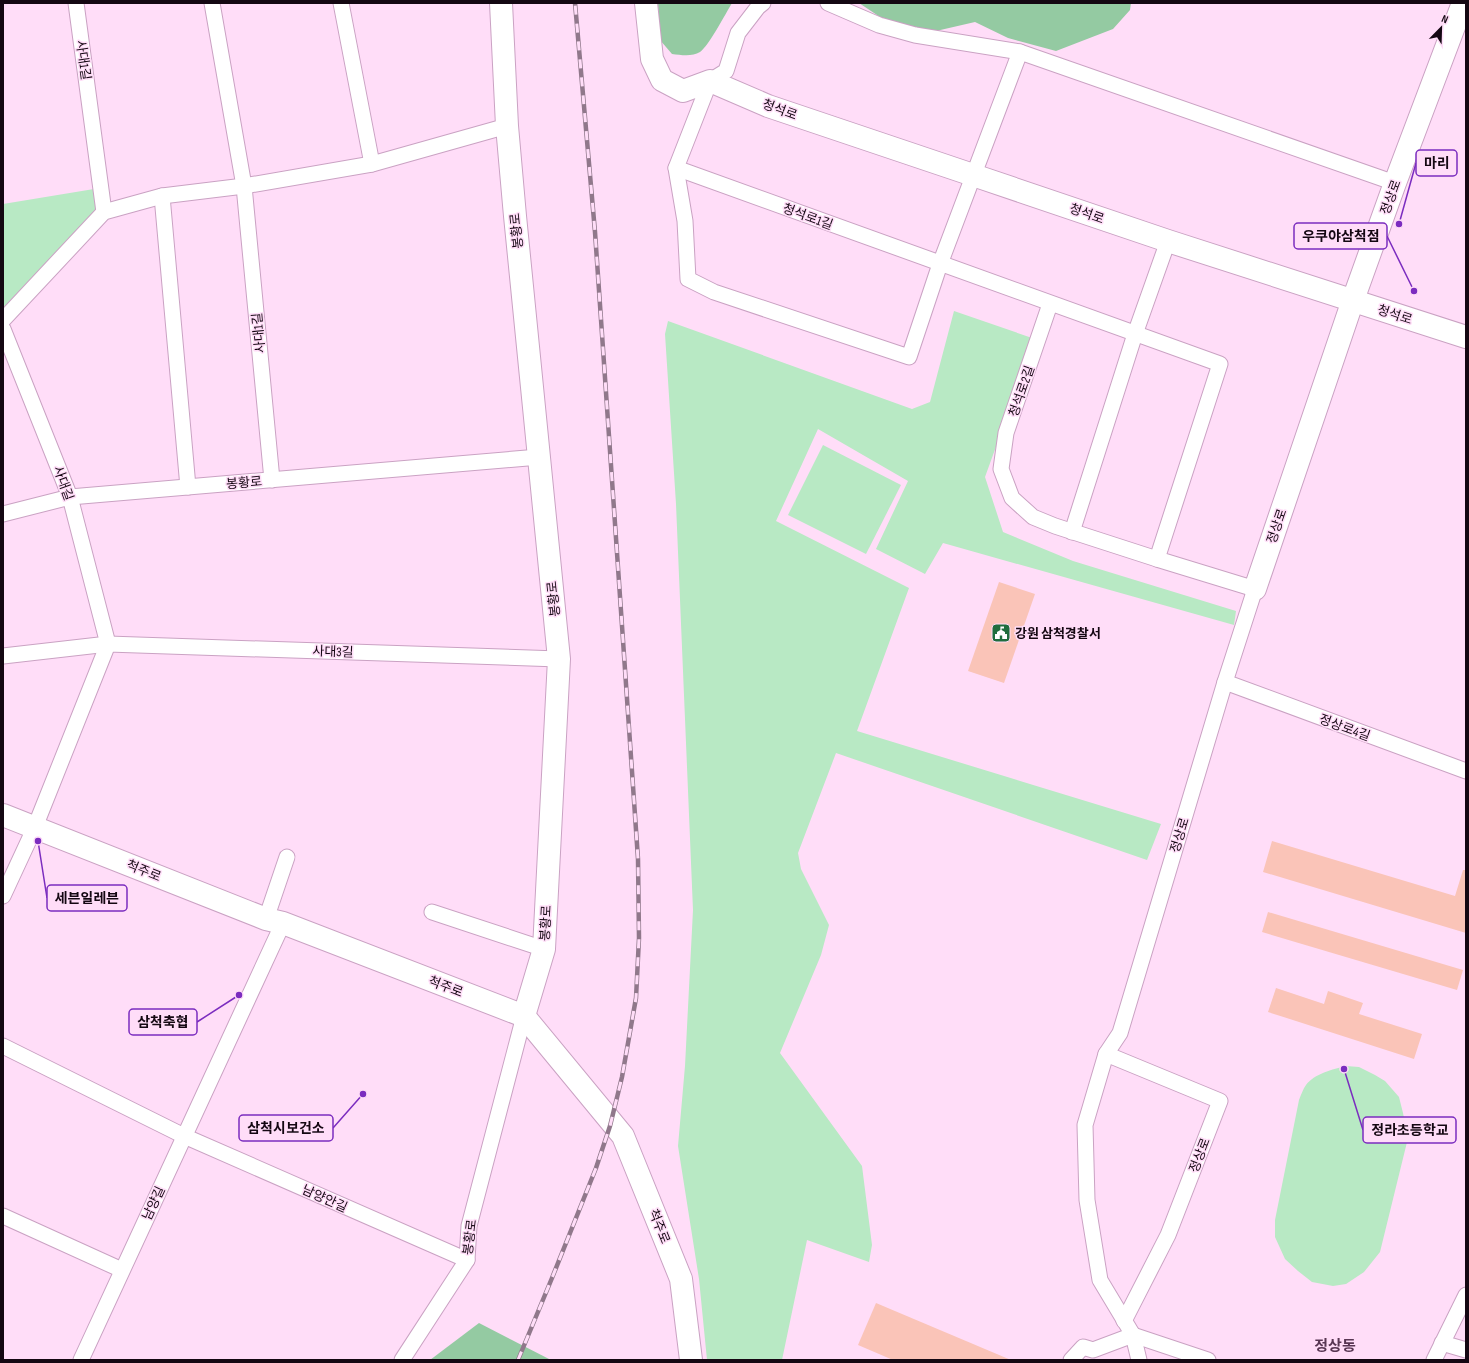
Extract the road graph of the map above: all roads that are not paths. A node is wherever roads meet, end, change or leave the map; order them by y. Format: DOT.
graph roads {
  1 [pos="76,3"];
  2 [pos="212,3"];
  3 [pos="341,3"];
  4 [pos="501,3"];
  5 [pos="646,3"];
  6 [pos="763,3"];
  7 [pos="828,3"];
  8 [pos="1463,3"];
  9 [pos="1020,52"];
  10 [pos="710,81"];
  11 [pos="507,126"];
  12 [pos="372,164"];
  13 [pos="676,168"];
  14 [pos="973,175"];
  15 [pos="1395,183"];
  16 [pos="244,186"];
  17 [pos="162,196"];
  18 [pos="104,212"];
  19 [pos="1168,241"];
  20 [pos="940,264"];
  21 [pos="1353,300"];
  22 [pos="1050,304"];
  23 [pos="3,320"];
  24 [pos="3,329"];
  25 [pos="1135,334"];
  26 [pos="1466,337"];
  27 [pos="539,458"];
  28 [pos="272,480"];
  29 [pos="188,487"];
  30 [pos="70,497"];
  31 [pos="3,514"];
  32 [pos="1072,532"];
  33 [pos="1157,559"];
  34 [pos="1254,589"];
  35 [pos="108,644"];
  36 [pos="3,656"];
  37 [pos="559,659"];
  38 [pos="1225,682"];
  39 [pos="1466,771"];
  40 [pos="3,815"];
  41 [pos="35,827"];
  42 [pos="287,857"];
  43 [pos="3,896"];
  44 [pos="432,912"];
  45 [pos="274,921"];
  46 [pos="544,949"];
  47 [pos="524,1016"];
  48 [pos="3,1046"];
  49 [pos="1106,1054"];
  50 [pos="184,1136"];
  51 [pos="3,1216"];
  52 [pos="467,1260"];
  53 [pos="122,1270"];
  54 [pos="1466,1295"];
  55 [pos="1124,1321"];
  56 [pos="1133,1335"];
  57 [pos="1442,1343"];
  58 [pos="1466,1350"];
  59 [pos="81,1360"];
  60 [pos="402,1360"];
  61 [pos="691,1360"];
  62 [pos="1071,1360"];
  63 [pos="1139,1360"];
  64 [pos="1208,1360"];
  65 [pos="1434,1360"];
  1 -- 18 [label="street, 사대1길"];
  2 -- 16 [label="street, 사대1길"];
  3 -- 12 [label="street"];
  4 -- 11 [label="street, 봉황로"];
  5 -- 10 [label="street"];
  6 -- 10 [label="street"];
  7 -- 9 [label="street"];
  8 -- 15 [label="street, 정상로"];
  9 -- 14 [label="street"];
  9 -- 15 [label="street"];
  10 -- 13 [label="street"];
  10 -- 14 [label="street, 청석로"];
  11 -- 12 [label="street"];
  11 -- 27 [label="street, 봉황로"];
  12 -- 16 [label="street"];
  13 -- 20 [label="street, 청석로1길"];
  13 -- 20 [label="street"];
  14 -- 19 [label="street, 청석로"];
  14 -- 20 [label="street"];
  15 -- 21 [label="street, 정상로"];
  16 -- 17 [label="street"];
  16 -- 28 [label="street, 사대1길"];
  17 -- 18 [label="street"];
  17 -- 29 [label="street"];
  18 -- 23 [label="street"];
  19 -- 21 [label="street, 청석로"];
  19 -- 25 [label="street"];
  20 -- 22 [label="street, 청석로1길"];
  21 -- 26 [label="street, 청석로"];
  21 -- 34 [label="street, 정상로"];
  22 -- 25 [label="street"];
  22 -- 32 [label="street, 청석로2길"];
  24 -- 30 [label="street, 사대길"];
  25 -- 32 [label="street"];
  25 -- 33 [label="street"];
  27 -- 28 [label="street, 봉황로"];
  27 -- 37 [label="street, 봉황로"];
  28 -- 29 [label="street, 봉황로"];
  29 -- 30 [label="street, 봉황로"];
  30 -- 31 [label="street, 봉황로"];
  30 -- 35 [label="street, 사대길"];
  32 -- 33 [label="street, 청석로2길"];
  33 -- 34 [label="street, 청석로2길"];
  34 -- 38 [label="street, 정상로"];
  35 -- 36 [label="street"];
  35 -- 37 [label="street, 사대3길"];
  35 -- 41 [label="street"];
  37 -- 46 [label="street, 봉황로"];
  38 -- 39 [label="street, 정상로4길"];
  38 -- 49 [label="street, 정상로"];
  40 -- 41 [label="street, 척주로"];
  41 -- 43 [label="street"];
  41 -- 45 [label="street, 척주로"];
  42 -- 45 [label="street"];
  44 -- 46 [label="street"];
  45 -- 47 [label="street, 척주로"];
  45 -- 50 [label="street"];
  46 -- 47 [label="street, 봉황로"];
  47 -- 52 [label="street, 봉황로"];
  47 -- 61 [label="street, 척주로"];
  48 -- 50 [label="street, 남양안길"];
  49 -- 55 [label="street, 정상로"];
  49 -- 55 [label="street, 정상로"];
  50 -- 52 [label="street, 남양안길"];
  50 -- 53 [label="street, 남양길"];
  51 -- 53 [label="street"];
  52 -- 60 [label="street, 봉황로"];
  53 -- 59 [label="street, 남양길"];
  54 -- 57 [label="street"];
  55 -- 56 [label="street, 정상로"];
  56 -- 62 [label="street"];
  56 -- 63 [label="street, 정상로"];
  56 -- 64 [label="street"];
  57 -- 58 [label="street"];
  57 -- 65 [label="street"];
}
